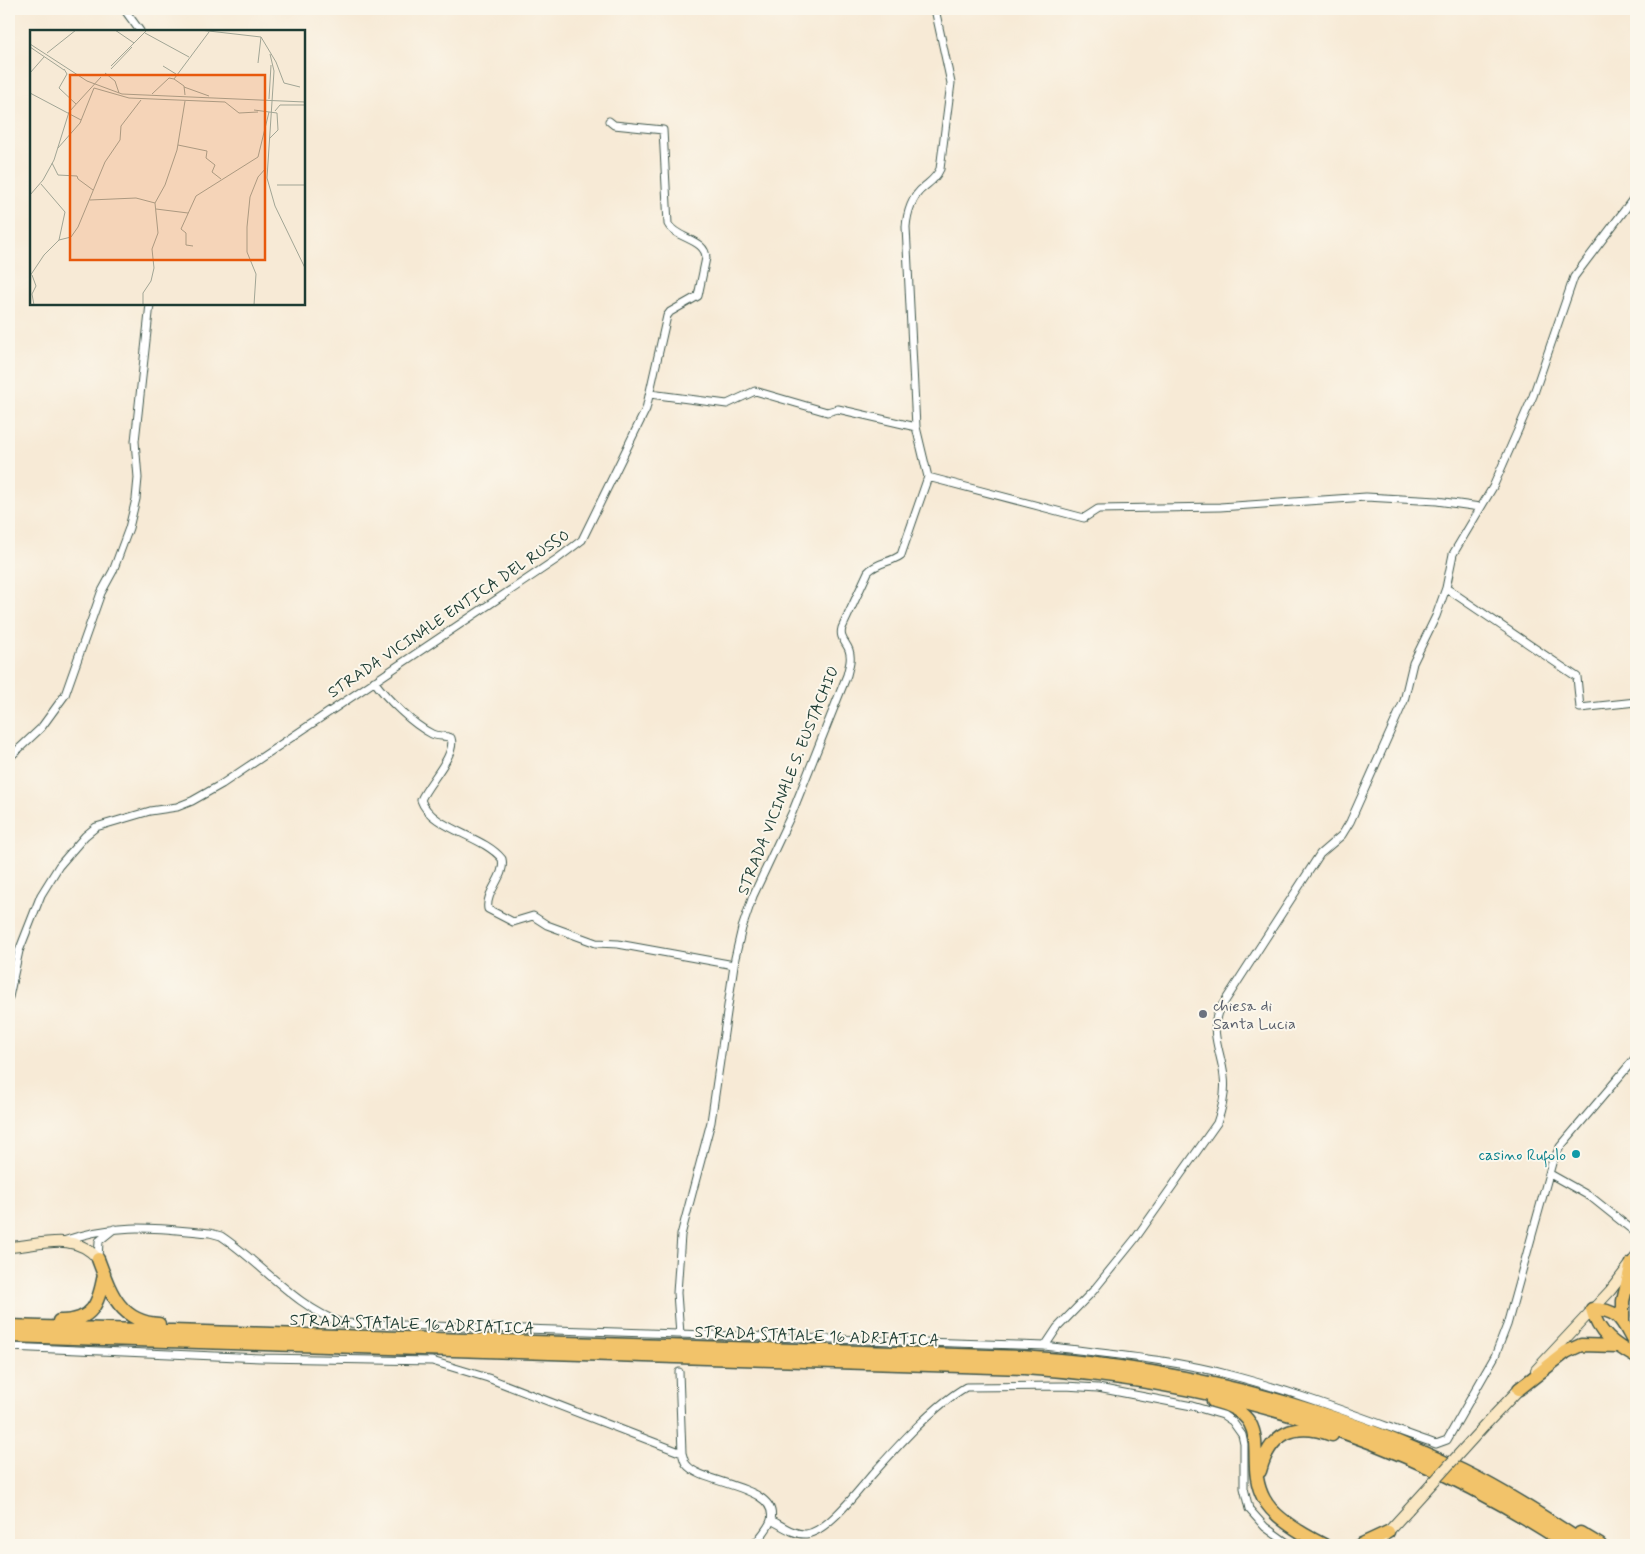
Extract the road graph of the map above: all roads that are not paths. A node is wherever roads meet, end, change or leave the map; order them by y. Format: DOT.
graph roads {
  1 [pos="124,9"];
  2 [pos="935,9"];
  3 [pos="139,30"];
  4 [pos="609,121"];
  5 [pos="1636,196"];
  6 [pos="150,305"];
  7 [pos="650,394"];
  8 [pos="916,427"];
  9 [pos="928,477"];
  10 [pos="1480,507"];
  11 [pos="1446,588"];
  12 [pos="374,681"];
  13 [pos="1636,702"];
  14 [pos="9,758"];
  15 [pos="734,965"];
  16 [pos="9,997"];
  17 [pos="1636,1057"];
  18 [pos="1550,1174"];
  19 [pos="114,1229"];
  20 [pos="1636,1233"];
  21 [pos="9,1242"];
  22 [pos="60,1242"];
  23 [pos="14,1247"];
  24 [pos="98,1259"];
  25 [pos="1634,1260"];
  26 [pos="104,1274"];
  27 [pos="1636,1299"];
  28 [pos="1592,1310"];
  29 [pos="1636,1316"];
  30 [pos="9,1319"];
  31 [pos="1623,1322"];
  32 [pos="9,1326"];
  33 [pos="238,1334"];
  34 [pos="680,1334"];
  35 [pos="9,1336"];
  36 [pos="1045,1346"];
  37 [pos="1617,1346"];
  38 [pos="1636,1346"];
  39 [pos="9,1348"];
  40 [pos="1636,1357"];
  41 [pos="679,1372"];
  42 [pos="1139,1379"];
  43 [pos="1519,1389"];
  44 [pos="682,1453"];
  45 [pos="1425,1465"];
  46 [pos="1258,1476"];
  47 [pos="771,1520"];
  48 [pos="1552,1522"];
  49 [pos="1388,1532"];
  50 [pos="1308,1540"];
  51 [pos="754,1545"];
  52 [pos="1290,1545"];
  53 [pos="1324,1545"];
  54 [pos="1360,1545"];
  55 [pos="1376,1545"];
  56 [pos="1568,1545"];
  57 [pos="1587,1545"];
  58 [pos="1600,1545"];
  1 -- 3 [label="street"];
  2 -- 8 [label="street"];
  4 -- 7 [label="street, STRADA VICINALE ENTICA DEL RUSSO"];
  5 -- 10 [label="street"];
  6 -- 14 [label="street"];
  7 -- 8 [label="street"];
  7 -- 12 [label="street, STRADA VICINALE ENTICA DEL RUSSO"];
  8 -- 9 [label="street"];
  9 -- 10 [label="street"];
  9 -- 15 [label="street, STRADA VICINALE S. EUSTACHIO"];
  10 -- 11 [label="street"];
  11 -- 13 [label="street"];
  11 -- 36 [label="street"];
  12 -- 15 [label="street"];
  12 -- 16 [label="street, STRADA VICINALE ENTICA DEL RUSSO"];
  15 -- 34 [label="street, STRADA VICINALE S. EUSTACHIO"];
  17 -- 18 [label="street"];
  18 -- 20 [label="street"];
  18 -- 36 [label="street"];
  19 -- 22 [label="street"];
  19 -- 24 [label="street"];
  19 -- 34 [label="street"];
  21 -- 23 [label="street"];
  22 -- 23 [label="main road"];
  22 -- 24 [label="main road"];
  24 -- 26 [label="highway"];
  25 -- 28 [label="main road"];
  25 -- 31 [label="highway"];
  26 -- 30 [label="highway"];
  26 -- 33 [label="highway"];
  27 -- 29 [label="street"];
  28 -- 31 [label="highway"];
  28 -- 37 [label="highway"];
  28 -- 43 [label="main road"];
  31 -- 38 [label="highway"];
  32 -- 33 [label="highway, STRADA STATALE 16 ADRIATICA"];
  33 -- 48 [label="highway, STRADA STATALE 16 ADRIATICA"];
  34 -- 36 [label="street"];
  35 -- 42 [label="highway, STRADA STATALE 16 ADRIATICA"];
  37 -- 40 [label="highway"];
  37 -- 43 [label="highway"];
  39 -- 44 [label="street"];
  41 -- 44 [label="street"];
  42 -- 45 [label="highway, STRADA STATALE 16 ADRIATICA"];
  42 -- 46 [label="highway"];
  43 -- 49 [label="main road, bridge"];
  44 -- 47 [label="street"];
  45 -- 46 [label="highway"];
  45 -- 56 [label="highway, STRADA STATALE 16 ADRIATICA"];
  46 -- 50 [label="highway"];
  47 -- 51 [label="street"];
  47 -- 52 [label="street"];
  48 -- 57 [label="highway, STRADA STATALE 16 ADRIATICA"];
  48 -- 58 [label="highway"];
  49 -- 54 [label="highway"];
  49 -- 55 [label="main road"];
  50 -- 53 [label="highway"];
}
